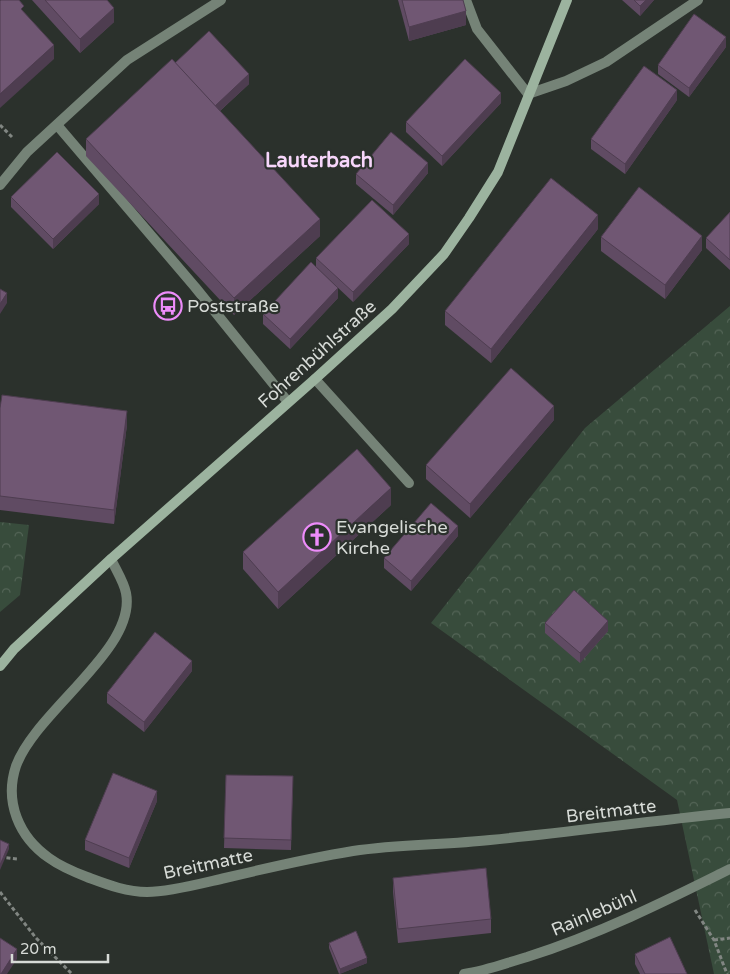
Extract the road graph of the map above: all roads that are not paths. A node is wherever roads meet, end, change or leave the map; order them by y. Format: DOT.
graph roads {
  1 [pos="221,0"];
  2 [pos="466,0"];
  3 [pos="567,0"];
  4 [pos="698,0"];
  5 [pos="528,94"];
  6 [pos="57,125"];
  7 [pos="0,185"];
  8 [pos="315,379"];
  9 [pos="288,402"];
  10 [pos="408,483"];
  11 [pos="111,560"];
  12 [pos="0,666"];
  13 [pos="730,813"];
  14 [pos="730,869"];
  15 [pos="464,974"];
  1 -- 6 [label="street"];
  2 -- 5 [label="street"];
  3 -- 5 [label="main road, Fohrenbühlstraße"];
  4 -- 5 [label="street"];
  5 -- 8 [label="main road, Fohrenbühlstraße"];
  6 -- 7 [label="street"];
  6 -- 9 [label="street"];
  8 -- 9 [label="main road, Fohrenbühlstraße"];
  8 -- 10 [label="street"];
  9 -- 11 [label="main road, Fohrenbühlstraße"];
  11 -- 12 [label="main road, Fohrenbühlstraße"];
  11 -- 13 [label="street, Breitmatte"];
  14 -- 15 [label="street, Rainlebühl"];
}
